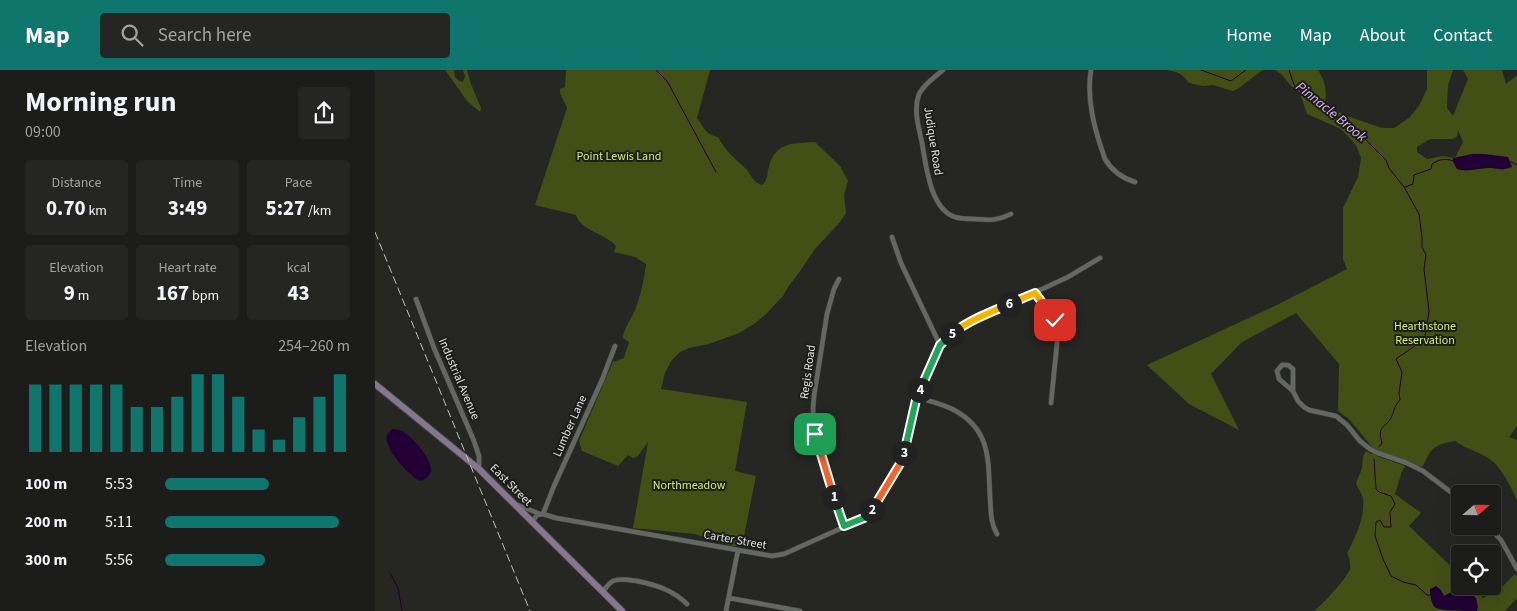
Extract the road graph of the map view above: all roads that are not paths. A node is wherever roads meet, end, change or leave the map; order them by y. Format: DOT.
graph roads {
  1 [pos="943,70"];
  2 [pos="1091,70"];
  3 [pos="1135,182"];
  4 [pos="1011,214"];
  5 [pos="892,237"];
  6 [pos="1100,258"];
  7 [pos="839,280"];
  8 [pos="1035,293"];
  9 [pos="416,299"];
  10 [pos="940,345"];
  11 [pos="615,346"];
  12 [pos="375,384"];
  13 [pos="1293,391"];
  14 [pos="917,397"];
  15 [pos="1051,403"];
  16 [pos="479,469"];
  17 [pos="1451,492"];
  18 [pos="513,503"];
  19 [pos="541,514"];
  20 [pos="532,522"];
  21 [pos="844,526"];
  22 [pos="997,534"];
  23 [pos="1496,535"];
  24 [pos="738,550"];
  25 [pos="1517,569"];
  26 [pos="602,592"];
  27 [pos="729,598"];
  28 [pos="687,604"];
  29 [pos="622,611"];
  30 [pos="726,611"];
  31 [pos="800,611"];
  1 -- 4 [label="street, Judique Road"];
  2 -- 3 [label="street"];
  5 -- 10 [label="street"];
  6 -- 8 [label="street"];
  7 -- 21 [label="street, Regis Road"];
  8 -- 10 [label="street"];
  8 -- 15 [label="street"];
  9 -- 16 [label="street, Industrial Avenue"];
  10 -- 14 [label="street, Carter Street"];
  11 -- 19 [label="street, Lumber Lane"];
  12 -- 16 [label="main road, East Street"];
  13 -- 13 [label="street"];
  13 -- 17 [label="street"];
  14 -- 21 [label="street, Carter Street"];
  14 -- 22 [label="street"];
  16 -- 18 [label="main road, East Street"];
  18 -- 19 [label="street, Carter Street"];
  18 -- 20 [label="main road, East Street"];
  19 -- 20 [label="street"];
  19 -- 24 [label="street, Carter Street"];
  20 -- 26 [label="main road, East Street"];
  21 -- 24 [label="street, Carter Street"];
  23 -- 25 [label="street"];
  24 -- 27 [label="street"];
  26 -- 28 [label="street"];
  26 -- 29 [label="main road, East Street"];
  27 -- 30 [label="street"];
  27 -- 31 [label="street"];
}
